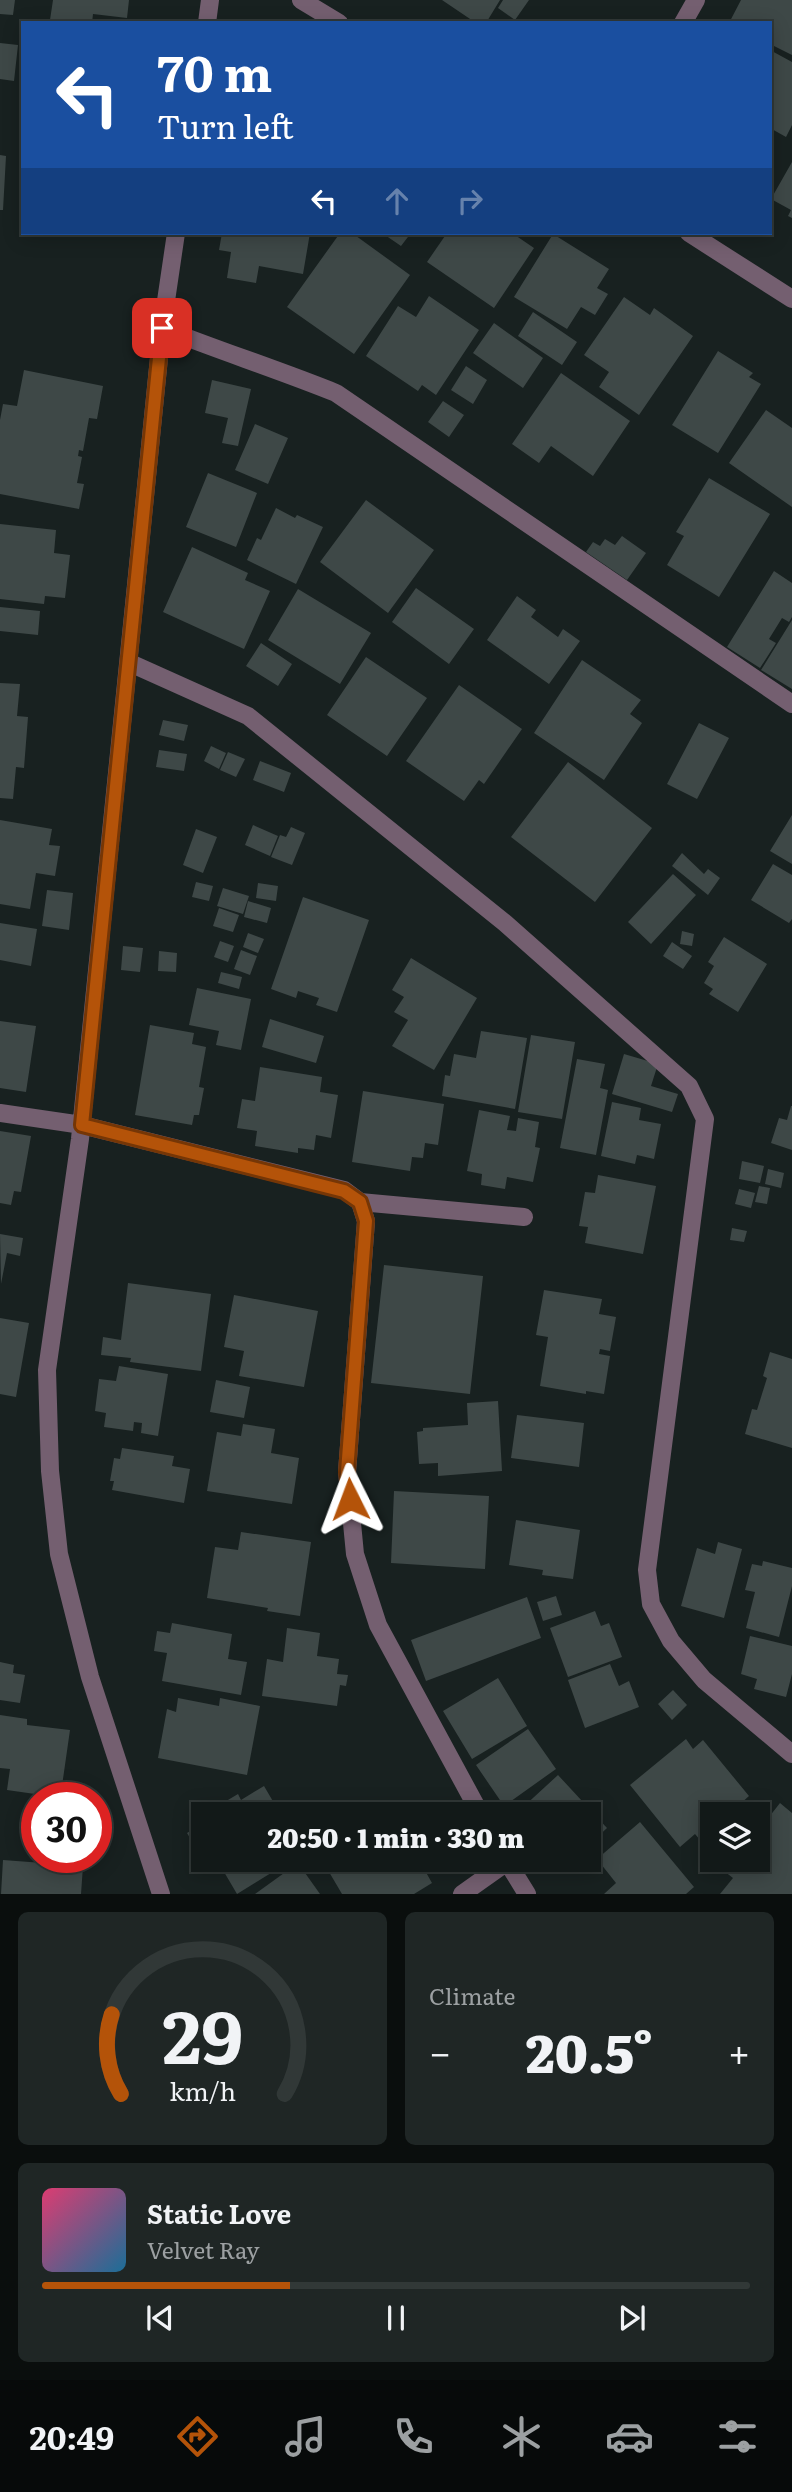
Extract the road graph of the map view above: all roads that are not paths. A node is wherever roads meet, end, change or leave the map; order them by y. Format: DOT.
graph roads {
  1 [pos="210,0"];
  2 [pos="300,0"];
  3 [pos="696,0"];
  4 [pos="206,21"];
  5 [pos="336,21"];
  6 [pos="685,21"];
  7 [pos="176,235"];
  8 [pos="692,235"];
  9 [pos="792,299"];
  10 [pos="162,328"];
  11 [pos="130,663"];
  12 [pos="792,704"];
  13 [pos="0,1113"];
  14 [pos="82,1125"];
  15 [pos="360,1202"];
  16 [pos="524,1217"];
  17 [pos="792,1754"];
  18 [pos="474,1802"];
  19 [pos="491,1872"];
  20 [pos="513,1872"];
  21 [pos="161,1894"];
  22 [pos="462,1894"];
  23 [pos="527,1894"];
  1 -- 4 [label="street"];
  2 -- 5 [label="street"];
  3 -- 6 [label="street"];
  7 -- 10 [label="street"];
  8 -- 9 [label="street"];
  10 -- 11 [label="street"];
  10 -- 12 [label="street"];
  11 -- 14 [label="street"];
  11 -- 17 [label="street"];
  13 -- 14 [label="street"];
  14 -- 15 [label="street"];
  14 -- 21 [label="street"];
  15 -- 16 [label="street"];
  15 -- 18 [label="street"];
  19 -- 22 [label="street"];
  20 -- 23 [label="street"];
}
